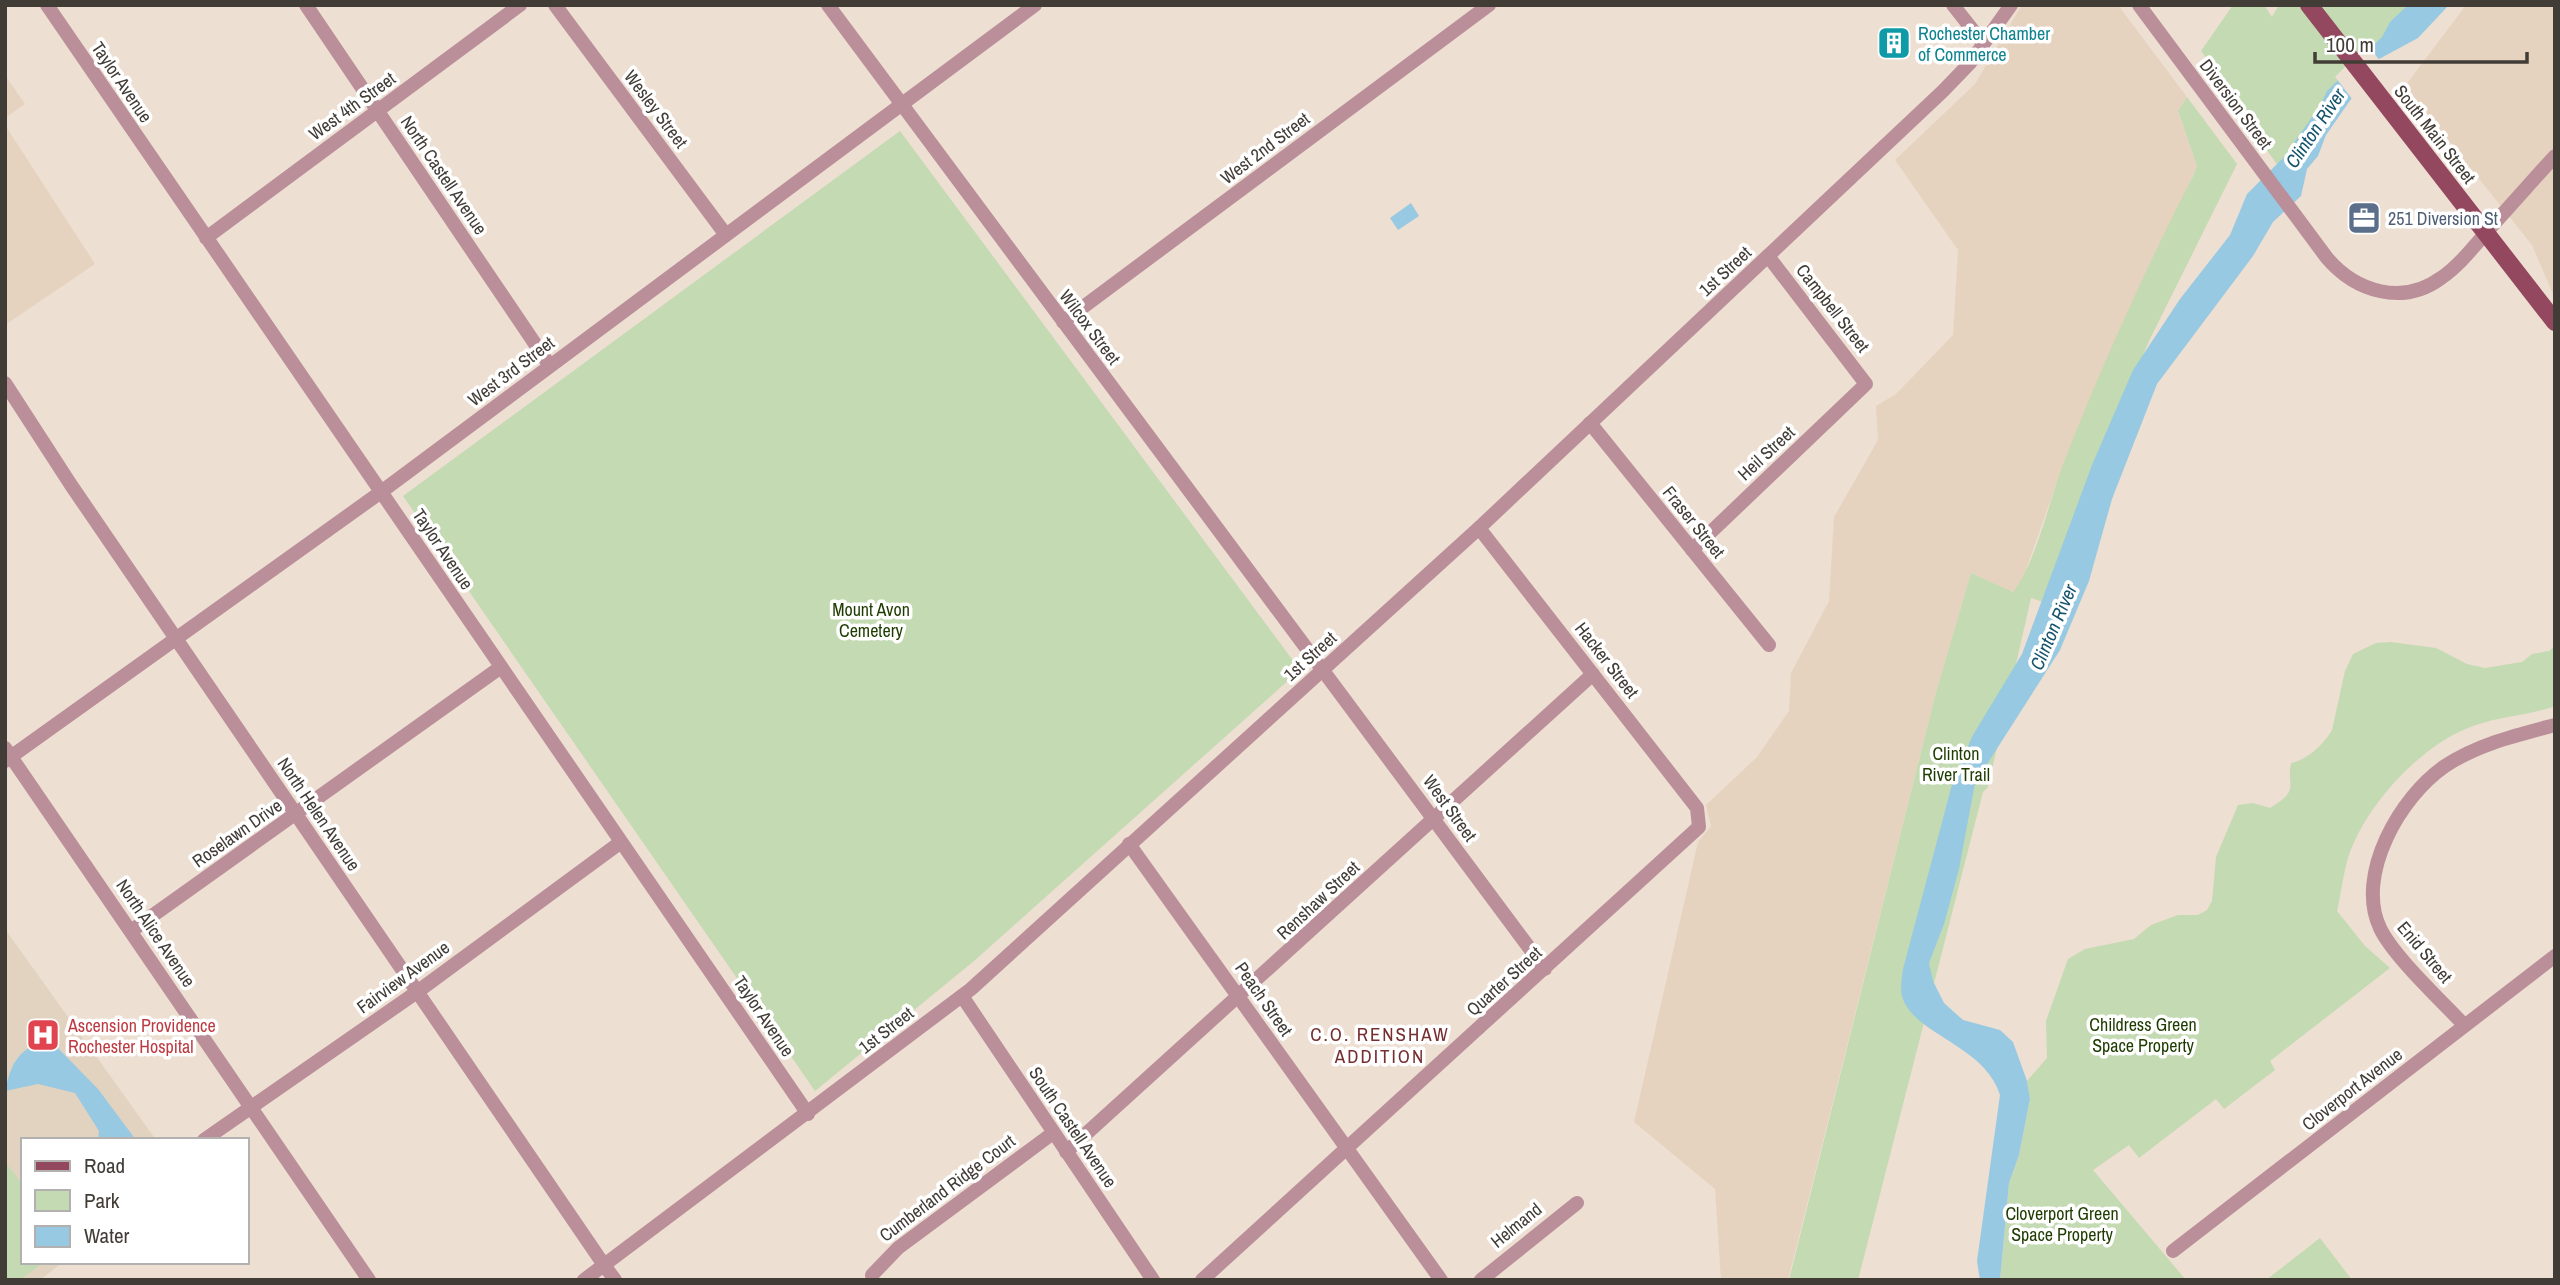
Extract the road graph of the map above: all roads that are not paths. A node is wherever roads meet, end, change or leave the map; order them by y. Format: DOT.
graph roads {
  1 [pos="47,5"];
  2 [pos="306,5"];
  3 [pos="520,5"];
  4 [pos="555,5"];
  5 [pos="828,5"];
  6 [pos="1035,5"];
  7 [pos="1489,5"];
  8 [pos="1953,5"];
  9 [pos="2011,5"];
  10 [pos="2139,5"];
  11 [pos="2309,5"];
  12 [pos="1983,43"];
  13 [pos="902,104"];
  14 [pos="377,111"];
  15 [pos="2555,156"];
  16 [pos="726,235"];
  17 [pos="206,238"];
  18 [pos="1768,256"];
  19 [pos="1063,322"];
  20 [pos="2555,322"];
  21 [pos="550,366"];
  22 [pos="5,383"];
  23 [pos="1866,384"];
  24 [pos="1590,423"];
  25 [pos="381,492"];
  26 [pos="1479,528"];
  27 [pos="1692,550"];
  28 [pos="177,640"];
  29 [pos="1769,645"];
  30 [pos="501,667"];
  31 [pos="1322,671"];
  32 [pos="1593,674"];
  33 [pos="2555,724"];
  34 [pos="7,755"];
  35 [pos="296,815"];
  36 [pos="1700,818"];
  37 [pos="1434,819"];
  38 [pos="621,842"];
  39 [pos="1129,844"];
  40 [pos="131,931"];
  41 [pos="2555,956"];
  42 [pos="1545,969"];
  43 [pos="417,992"];
  44 [pos="962,996"];
  45 [pos="1240,998"];
  46 [pos="2464,1025"];
  47 [pos="252,1108"];
  48 [pos="808,1114"];
  49 [pos="1053,1133"];
  50 [pos="207,1138"];
  51 [pos="1347,1149"];
  52 [pos="1066,1152"];
  53 [pos="1577,1203"];
  54 [pos="2173,1251"];
  55 [pos="604,1265"];
  56 [pos="369,1280"];
  57 [pos="584,1280"];
  58 [pos="615,1280"];
  59 [pos="873,1280"];
  60 [pos="1153,1280"];
  61 [pos="1202,1280"];
  62 [pos="1441,1280"];
  63 [pos="1481,1280"];
  1 -- 17 [label="street, Taylor Avenue"];
  2 -- 14 [label="street, North Castell Avenue"];
  3 -- 14 [label="street, West 4th Street"];
  4 -- 16 [label="street, Wesley Street"];
  5 -- 13 [label="street, Wilcox Street"];
  6 -- 13 [label="street, West 3rd Street"];
  7 -- 19 [label="street, West 2nd Street"];
  8 -- 12 [label="street"];
  9 -- 12 [label="street, 1st Street"];
  10 -- 15 [label="street, Diversion Street"];
  11 -- 20 [label="main road, South Main Street"];
  12 -- 18 [label="street, 1st Street"];
  13 -- 16 [label="street, West 3rd Street"];
  13 -- 19 [label="street, Wilcox Street"];
  14 -- 17 [label="street, West 4th Street"];
  14 -- 21 [label="street, North Castell Avenue"];
  16 -- 21 [label="street, West 3rd Street"];
  17 -- 25 [label="street, Taylor Avenue"];
  18 -- 23 [label="street, Campbell Street"];
  18 -- 24 [label="street, 1st Street"];
  19 -- 31 [label="street, Wilcox Street"];
  21 -- 25 [label="street, West 3rd Street"];
  22 -- 28 [label="street, North Helen Avenue"];
  23 -- 27 [label="street, Heil Street"];
  24 -- 26 [label="street, 1st Street"];
  24 -- 27 [label="street, Fraser Street"];
  25 -- 28 [label="street, West 3rd Street"];
  25 -- 30 [label="street, Taylor Avenue"];
  26 -- 31 [label="street, 1st Street"];
  26 -- 32 [label="street, Hacker Street"];
  27 -- 29 [label="street, Fraser Street"];
  28 -- 34 [label="street, West 3rd Street"];
  28 -- 35 [label="street, North Helen Avenue"];
  30 -- 35 [label="street, Roselawn Drive"];
  30 -- 38 [label="street, Taylor Avenue"];
  31 -- 37 [label="street, West Street"];
  31 -- 39 [label="street, 1st Street"];
  32 -- 36 [label="street, Hacker Street"];
  32 -- 37 [label="street, Renshaw Street"];
  33 -- 46 [label="street, Enid Street"];
  34 -- 40 [label="street, North Alice Avenue"];
  35 -- 40 [label="street, Roselawn Drive"];
  35 -- 43 [label="street, North Helen Avenue"];
  36 -- 42 [label="street, Quarter Street"];
  37 -- 42 [label="street, West Street"];
  37 -- 45 [label="street, Renshaw Street"];
  38 -- 43 [label="street, Fairview Avenue"];
  38 -- 48 [label="street, Taylor Avenue"];
  39 -- 44 [label="street, 1st Street"];
  39 -- 45 [label="street, Peach Street"];
  40 -- 47 [label="street, North Alice Avenue"];
  41 -- 46 [label="street, Cloverport Avenue"];
  42 -- 51 [label="street, Quarter Street"];
  43 -- 47 [label="street, Fairview Avenue"];
  43 -- 55 [label="street, North Helen Avenue"];
  44 -- 48 [label="street, 1st Street"];
  44 -- 49 [label="street, South Castell Avenue"];
  45 -- 51 [label="street, Peach Street"];
  45 -- 52 [label="street, Renshaw Street"];
  46 -- 54 [label="street, Cloverport Avenue"];
  47 -- 50 [label="street, Fairview Avenue"];
  47 -- 56 [label="street, North Alice Avenue"];
  48 -- 55 [label="street, 1st Street"];
  49 -- 52 [label="street, South Castell Avenue"];
  49 -- 59 [label="street, Cumberland Ridge Court"];
  51 -- 61 [label="street, Quarter Street"];
  51 -- 62 [label="street, Peach Street"];
  52 -- 60 [label="street, South Castell Avenue"];
  53 -- 63 [label="street, Helmand"];
  55 -- 57 [label="street, 1st Street"];
  55 -- 58 [label="street, North Helen Avenue"];
}
